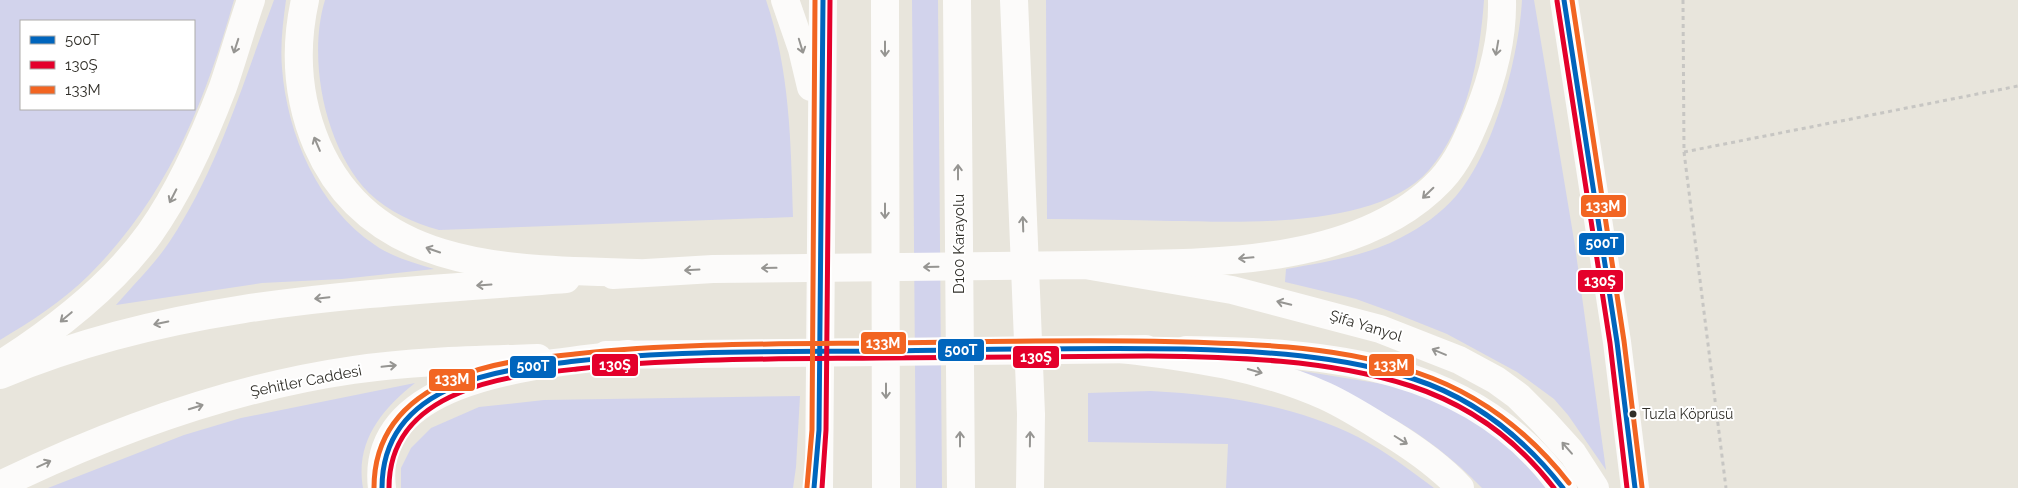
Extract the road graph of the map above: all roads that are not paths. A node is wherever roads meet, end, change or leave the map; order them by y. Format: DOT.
graph roads {
  1 [pos="251,0"];
  2 [pos="304,0"];
  3 [pos="785,0"];
  4 [pos="823,0"];
  5 [pos="885,0"];
  6 [pos="957,0"];
  7 [pos="1014,0"];
  8 [pos="1030,0"];
  9 [pos="1502,0"];
  10 [pos="1564,0"];
  11 [pos="1020,154"];
  12 [pos="820,193"];
  13 [pos="1085,265"];
  14 [pos="637,273"];
  15 [pos="1121,348"];
  16 [pos="629,354"];
  17 [pos="0,365"];
  18 [pos="0,375"];
  19 [pos="819,430"];
  20 [pos="0,485"];
  21 [pos="382,488"];
  22 [pos="814,488"];
  23 [pos="819,488"];
  24 [pos="886,488"];
  25 [pos="961,488"];
  26 [pos="1030,488"];
  27 [pos="1460,488"];
  28 [pos="1563,488"];
  29 [pos="1595,488"];
  30 [pos="1635,488"];
  1 -- 17 [label="main road, one-way"];
  14 -- 2 [label="main road, one-way"];
  3 -- 12 [label="main road, one-way"];
  4 -- 12 [label="main road"];
  5 -- 24 [label="main road, one-way"];
  25 -- 6 [label="main road, D100 Karayolu, one-way"];
  7 -- 11 [label="main road"];
  8 -- 11 [label="main road"];
  9 -- 13 [label="main road, one-way"];
  10 -- 30 [label="main road"];
  26 -- 11 [label="main road, one-way"];
  12 -- 19 [label="main road"];
  13 -- 14 [label="main road, one-way"];
  29 -- 13 [label="main road, Şifa Yanyol, one-way"];
  14 -- 18 [label="main road, one-way"];
  15 -- 16 [label="main road"];
  15 -- 27 [label="main road, one-way"];
  15 -- 28 [label="main road"];
  20 -- 16 [label="main road, Şehitler Caddesi, one-way"];
  16 -- 21 [label="main road"];
  19 -- 22 [label="main road"];
  19 -- 23 [label="main road"];
}
